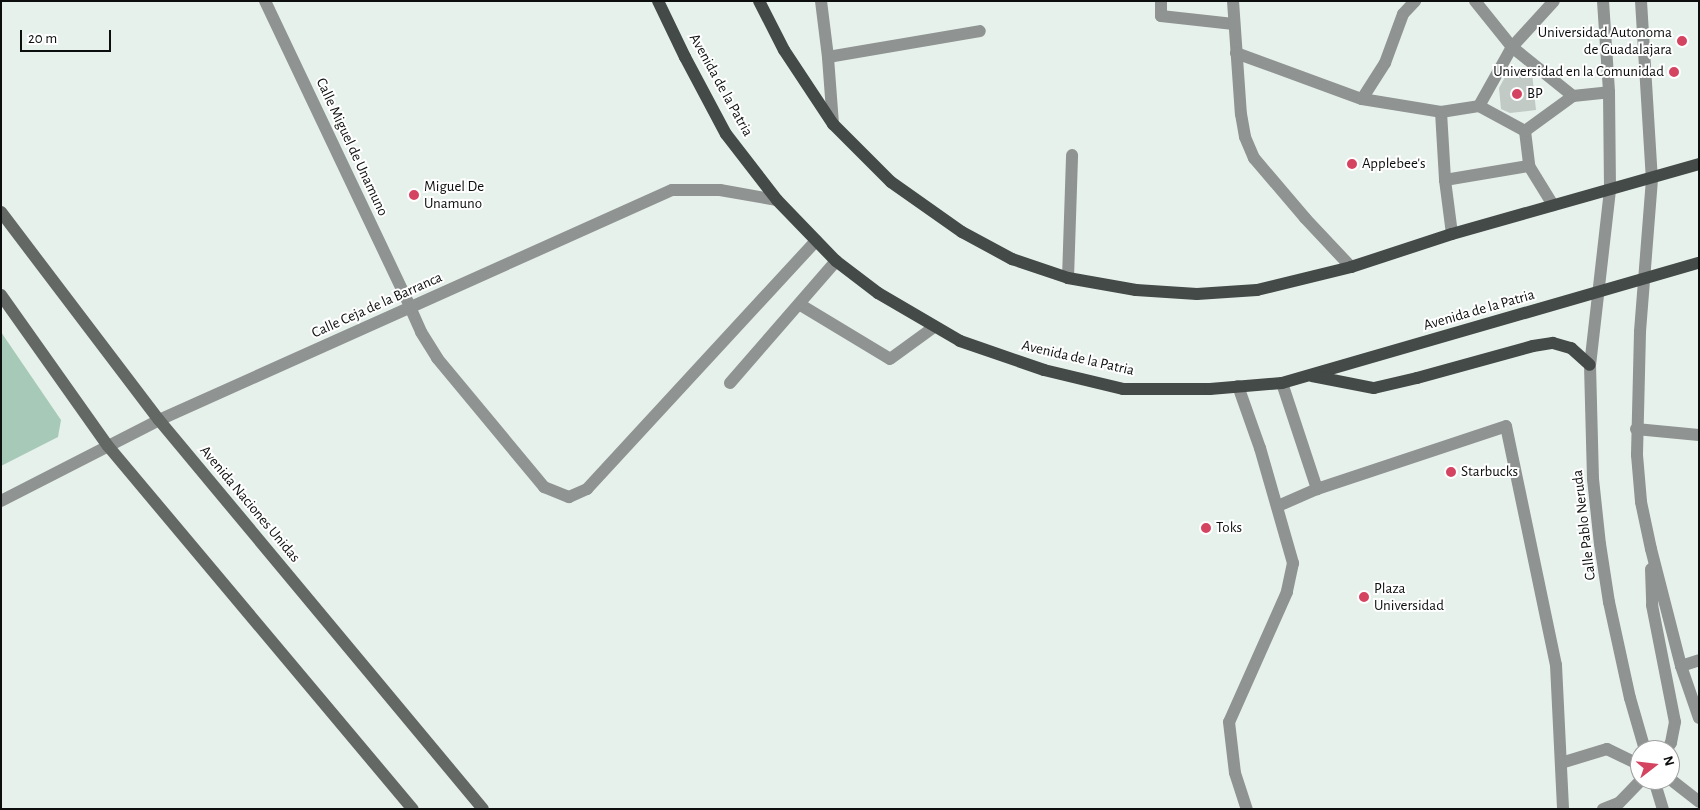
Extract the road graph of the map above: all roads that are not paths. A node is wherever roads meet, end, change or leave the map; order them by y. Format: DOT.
graph roads {
  1 [pos="265,1"];
  2 [pos="658,1"];
  3 [pos="759,1"];
  4 [pos="821,1"];
  5 [pos="1161,1"];
  6 [pos="1233,1"];
  7 [pos="1415,1"];
  8 [pos="1475,1"];
  9 [pos="1554,1"];
  10 [pos="1603,1"];
  11 [pos="1641,1"];
  12 [pos="1234,24"];
  13 [pos="980,31"];
  14 [pos="1512,47"];
  15 [pos="1236,53"];
  16 [pos="828,57"];
  17 [pos="1609,92"];
  18 [pos="1573,96"];
  19 [pos="1362,99"];
  20 [pos="1479,106"];
  21 [pos="1442,112"];
  22 [pos="833,124"];
  23 [pos="1525,131"];
  24 [pos="1072,155"];
  25 [pos="1699,164"];
  26 [pos="1529,166"];
  27 [pos="1652,179"];
  28 [pos="1445,180"];
  29 [pos="1610,190"];
  30 [pos="778,200"];
  31 [pos="1553,205"];
  32 [pos="1,212"];
  33 [pos="1452,234"];
  34 [pos="816,241"];
  35 [pos="836,261"];
  36 [pos="1699,263"];
  37 [pos="1352,267"];
  38 [pos="1068,278"];
  39 [pos="1645,280"];
  40 [pos="1597,293"];
  41 [pos="1,295"];
  42 [pos="798,304"];
  43 [pos="410,307"];
  44 [pos="934,326"];
  45 [pos="1590,365"];
  46 [pos="1307,375"];
  47 [pos="730,383"];
  48 [pos="1282,383"];
  49 [pos="1238,386"];
  50 [pos="159,420"];
  51 [pos="1636,429"];
  52 [pos="1699,435"];
  53 [pos="108,446"];
  54 [pos="1317,490"];
  55 [pos="1,501"];
  56 [pos="1278,506"];
  57 [pos="1651,549"];
  58 [pos="1699,660"];
  59 [pos="1680,666"];
  60 [pos="1699,718"];
  61 [pos="1642,740"];
  62 [pos="1672,740"];
  63 [pos="1630,760"];
  64 [pos="1561,763"];
  65 [pos="1680,787"];
  66 [pos="1631,790"];
  67 [pos="1657,790"];
  68 [pos="1699,802"];
  69 [pos="413,809"];
  70 [pos="483,809"];
  71 [pos="1247,809"];
  72 [pos="1563,809"];
  73 [pos="1603,809"];
  74 [pos="1663,809"];
  1 -- 43 [label="street, Calle Miguel de Unamuno"];
  2 -- 30 [label="main road, Avenida de la Patria"];
  3 -- 22 [label="main road"];
  4 -- 16 [label="street"];
  5 -- 12 [label="street"];
  6 -- 12 [label="street"];
  7 -- 19 [label="street"];
  8 -- 14 [label="street"];
  9 -- 14 [label="street"];
  10 -- 17 [label="street, Calle Pablo Neruda"];
  11 -- 27 [label="street"];
  12 -- 15 [label="street"];
  13 -- 16 [label="street"];
  14 -- 18 [label="street"];
  14 -- 20 [label="street"];
  15 -- 19 [label="street"];
  15 -- 37 [label="street"];
  16 -- 22 [label="street"];
  17 -- 18 [label="street"];
  17 -- 29 [label="street, Calle Pablo Neruda"];
  18 -- 23 [label="street"];
  19 -- 21 [label="street"];
  20 -- 21 [label="street"];
  20 -- 23 [label="street"];
  21 -- 28 [label="street"];
  22 -- 38 [label="main road"];
  23 -- 26 [label="street"];
  24 -- 38 [label="street"];
  25 -- 27 [label="main road"];
  26 -- 28 [label="street"];
  26 -- 31 [label="street"];
  27 -- 29 [label="main road"];
  27 -- 39 [label="street"];
  28 -- 33 [label="street"];
  29 -- 31 [label="main road"];
  29 -- 40 [label="street, Calle Pablo Neruda"];
  30 -- 34 [label="main road, Avenida de la Patria"];
  30 -- 43 [label="street, Calle Ceja de la Barranca"];
  31 -- 33 [label="main road"];
  32 -- 50 [label="street, Avenida Naciones Unidas"];
  33 -- 37 [label="main road"];
  34 -- 35 [label="main road, Avenida de la Patria"];
  34 -- 43 [label="street, Calle Miguel de Unamuno"];
  35 -- 42 [label="street"];
  35 -- 44 [label="main road, Avenida de la Patria"];
  36 -- 39 [label="main road, Avenida de la Patria"];
  37 -- 38 [label="main road"];
  39 -- 40 [label="main road, Avenida de la Patria"];
  39 -- 51 [label="street"];
  40 -- 45 [label="street, Calle Pablo Neruda"];
  40 -- 46 [label="main road, Avenida de la Patria"];
  41 -- 53 [label="street"];
  42 -- 44 [label="street"];
  42 -- 47 [label="street"];
  43 -- 50 [label="street, Calle Ceja de la Barranca"];
  44 -- 49 [label="main road, Avenida de la Patria"];
  45 -- 46 [label="main road"];
  45 -- 61 [label="street, Calle Pablo Neruda"];
  46 -- 48 [label="main road, Avenida de la Patria"];
  48 -- 49 [label="main road, Avenida de la Patria"];
  48 -- 54 [label="street"];
  49 -- 56 [label="street"];
  50 -- 53 [label="street, Calle Ceja de la Barranca"];
  50 -- 70 [label="street, Avenida Naciones Unidas"];
  51 -- 52 [label="street"];
  51 -- 57 [label="street"];
  53 -- 55 [label="street, Calle Ceja de la Barranca"];
  53 -- 69 [label="street"];
  54 -- 56 [label="street"];
  54 -- 64 [label="street"];
  56 -- 71 [label="street"];
  57 -- 59 [label="street"];
  57 -- 62 [label="street"];
  58 -- 59 [label="street"];
  59 -- 60 [label="street"];
  63 -- 64 [label="street"];
  64 -- 72 [label="street"];
  65 -- 68 [label="street"];
  66 -- 73 [label="street"];
  67 -- 74 [label="street"];
}
